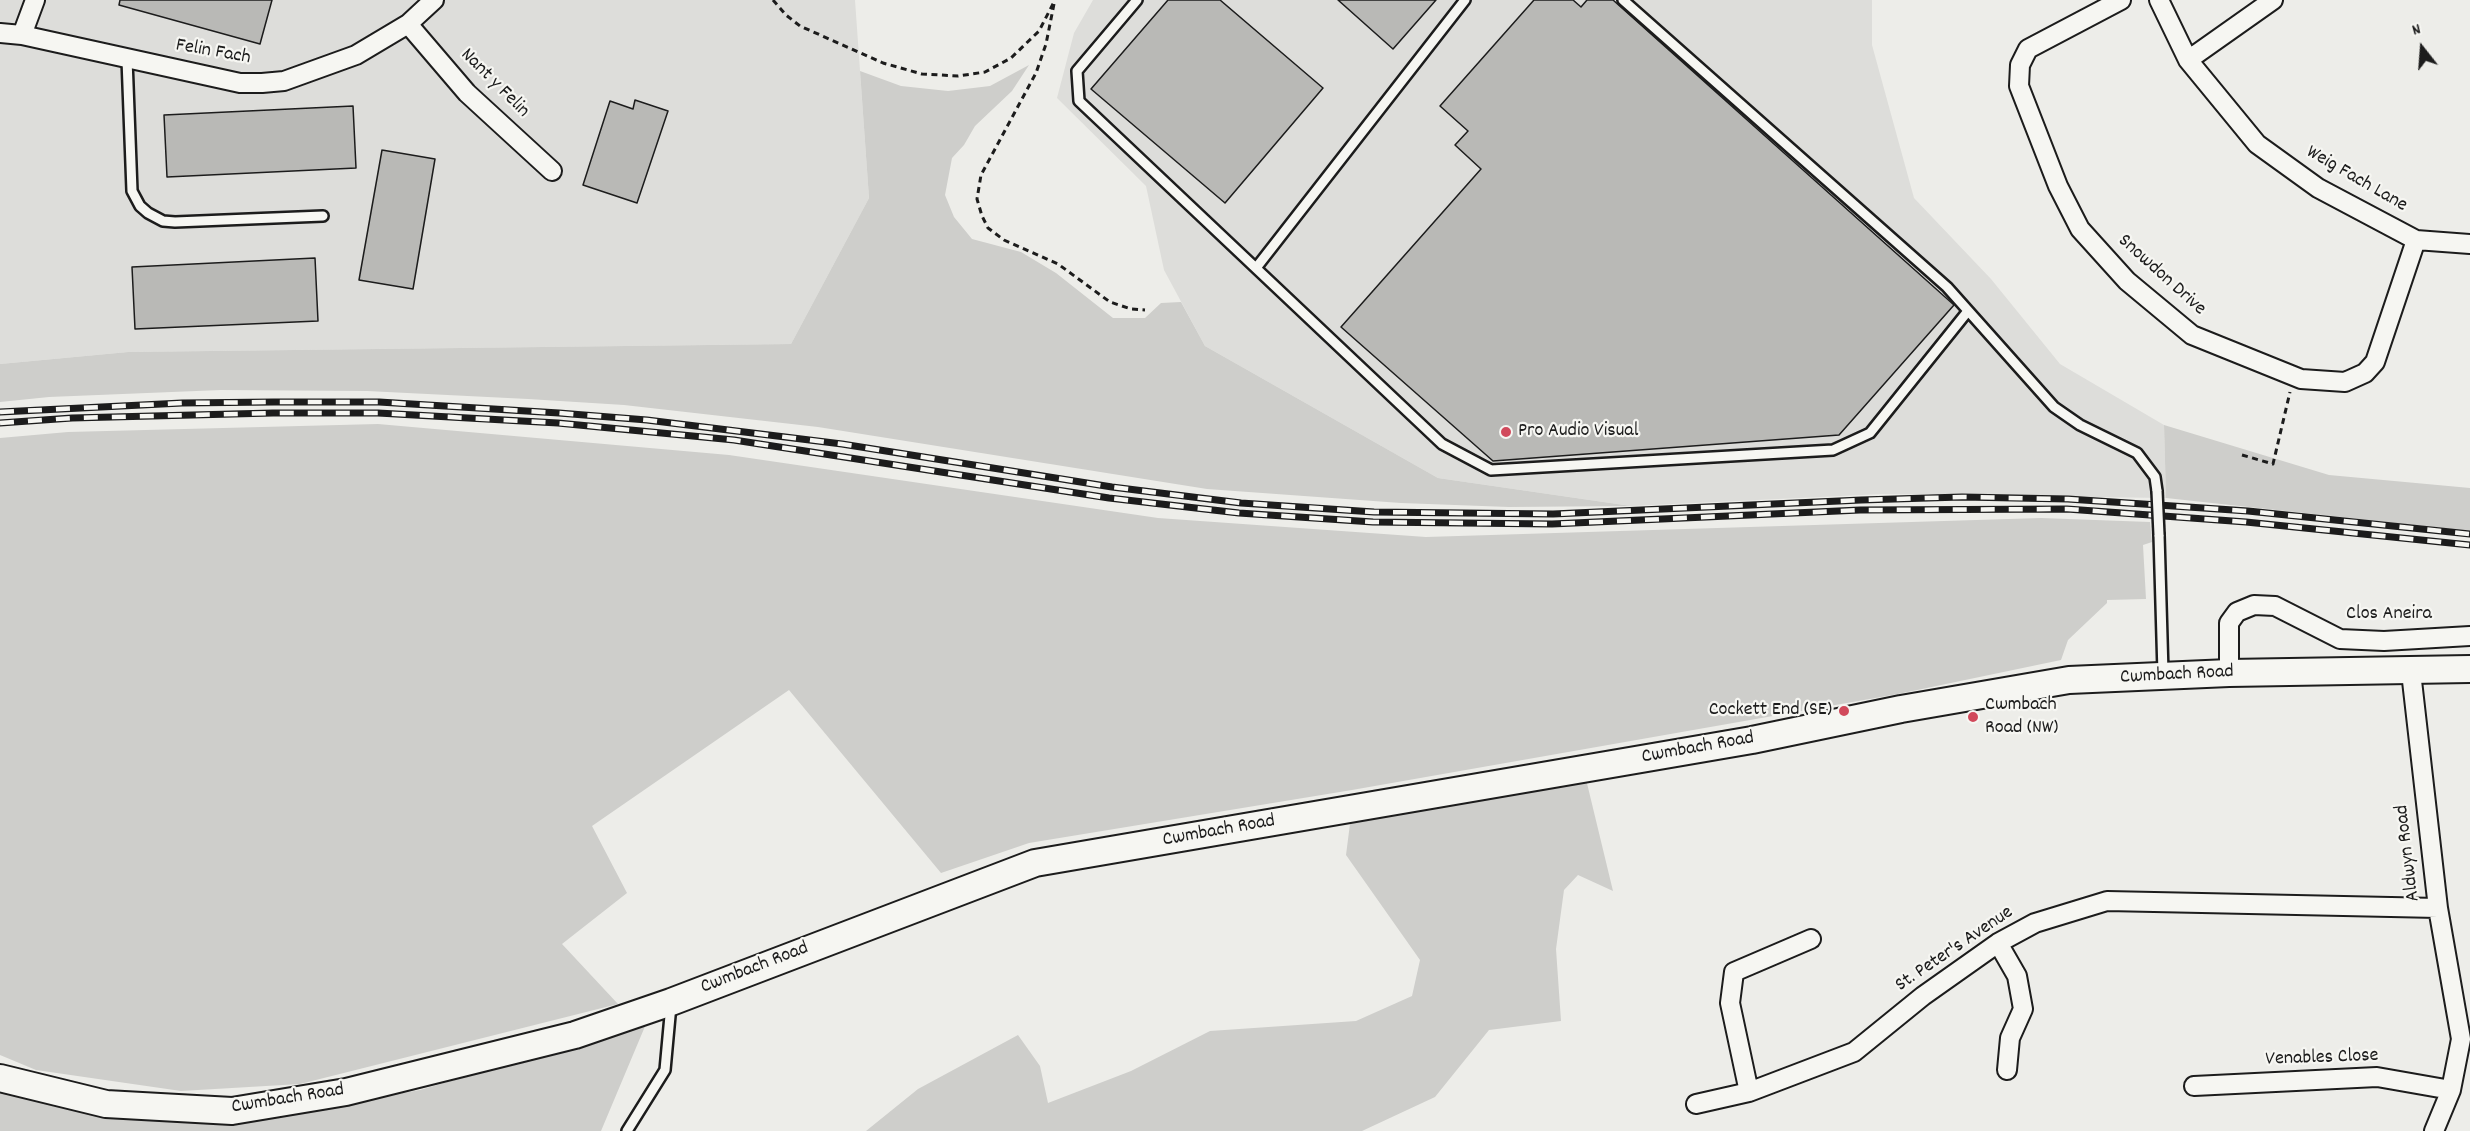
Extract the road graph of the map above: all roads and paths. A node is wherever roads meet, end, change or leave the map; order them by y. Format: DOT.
graph roads {
  1 [pos="35,0"];
  2 [pos="434,0"];
  3 [pos="773,0"];
  4 [pos="1137,0"];
  5 [pos="1466,0"];
  6 [pos="1623,0"];
  7 [pos="2121,0"];
  8 [pos="2159,0"];
  9 [pos="2273,0"];
  10 [pos="1054,2"];
  11 [pos="408,24"];
  12 [pos="0,33"];
  13 [pos="22,35"];
  14 [pos="127,60"];
  15 [pos="2188,60"];
  16 [pos="552,171"];
  17 [pos="323,216"];
  18 [pos="2416,240"];
  19 [pos="2470,244"];
  20 [pos="1256,268"];
  21 [pos="1145,310"];
  22 [pos="1968,311"];
  23 [pos="2292,387"];
  24 [pos="2242,454"];
  25 [pos="2470,636"];
  26 [pos="2470,669"];
  27 [pos="2229,672"];
  28 [pos="2411,672"];
  29 [pos="2163,676"];
  30 [pos="2438,908"];
  31 [pos="1811,939"];
  32 [pos="1998,943"];
  33 [pos="671,1002"];
  34 [pos="2465,1038"];
  35 [pos="2007,1070"];
  36 [pos="0,1078"];
  37 [pos="2194,1086"];
  38 [pos="2451,1090"];
  39 [pos="1749,1092"];
  40 [pos="1696,1104"];
  41 [pos="627,1131"];
  42 [pos="2434,1131"];
  1 -- 13 [label="street"];
  2 -- 11 [label="street, Felin Fach"];
  3 -- 10 [label="path"];
  4 -- 20 [label="lane"];
  5 -- 20 [label="lane"];
  6 -- 22 [label="lane"];
  7 -- 18 [label="street, Snowdon Drive"];
  8 -- 15 [label="street, Weig Fach Lane"];
  9 -- 15 [label="street"];
  10 -- 21 [label="path"];
  11 -- 14 [label="street, Felin Fach"];
  11 -- 16 [label="street, Nant y Felin"];
  12 -- 13 [label="street, Felin Fach"];
  13 -- 14 [label="street, Felin Fach"];
  14 -- 17 [label="lane"];
  15 -- 18 [label="street, Weig Fach Lane"];
  18 -- 19 [label="street, Weig Fach Lane"];
  20 -- 22 [label="lane"];
  22 -- 29 [label="lane, bridge"];
  23 -- 24 [label="path"];
  25 -- 27 [label="street, Clos Aneira"];
  26 -- 28 [label="main road, Cwmbach Road"];
  27 -- 28 [label="main road, Cwmbach Road"];
  27 -- 29 [label="main road, Cwmbach Road"];
  28 -- 30 [label="street, Aldwyn Road"];
  29 -- 33 [label="main road, Cwmbach Road"];
  30 -- 32 [label="street, St. Peter's Avenue"];
  30 -- 34 [label="street, Aldwyn Road"];
  31 -- 39 [label="street"];
  32 -- 35 [label="street"];
  32 -- 39 [label="street, St. Peter's Avenue"];
  33 -- 36 [label="main road, Cwmbach Road"];
  33 -- 41 [label="lane"];
  34 -- 38 [label="street, Aldwyn Road"];
  37 -- 38 [label="street, Venables Close"];
  38 -- 42 [label="street, Aldwyn Road"];
  39 -- 40 [label="street, St. Peter's Avenue"];
}
